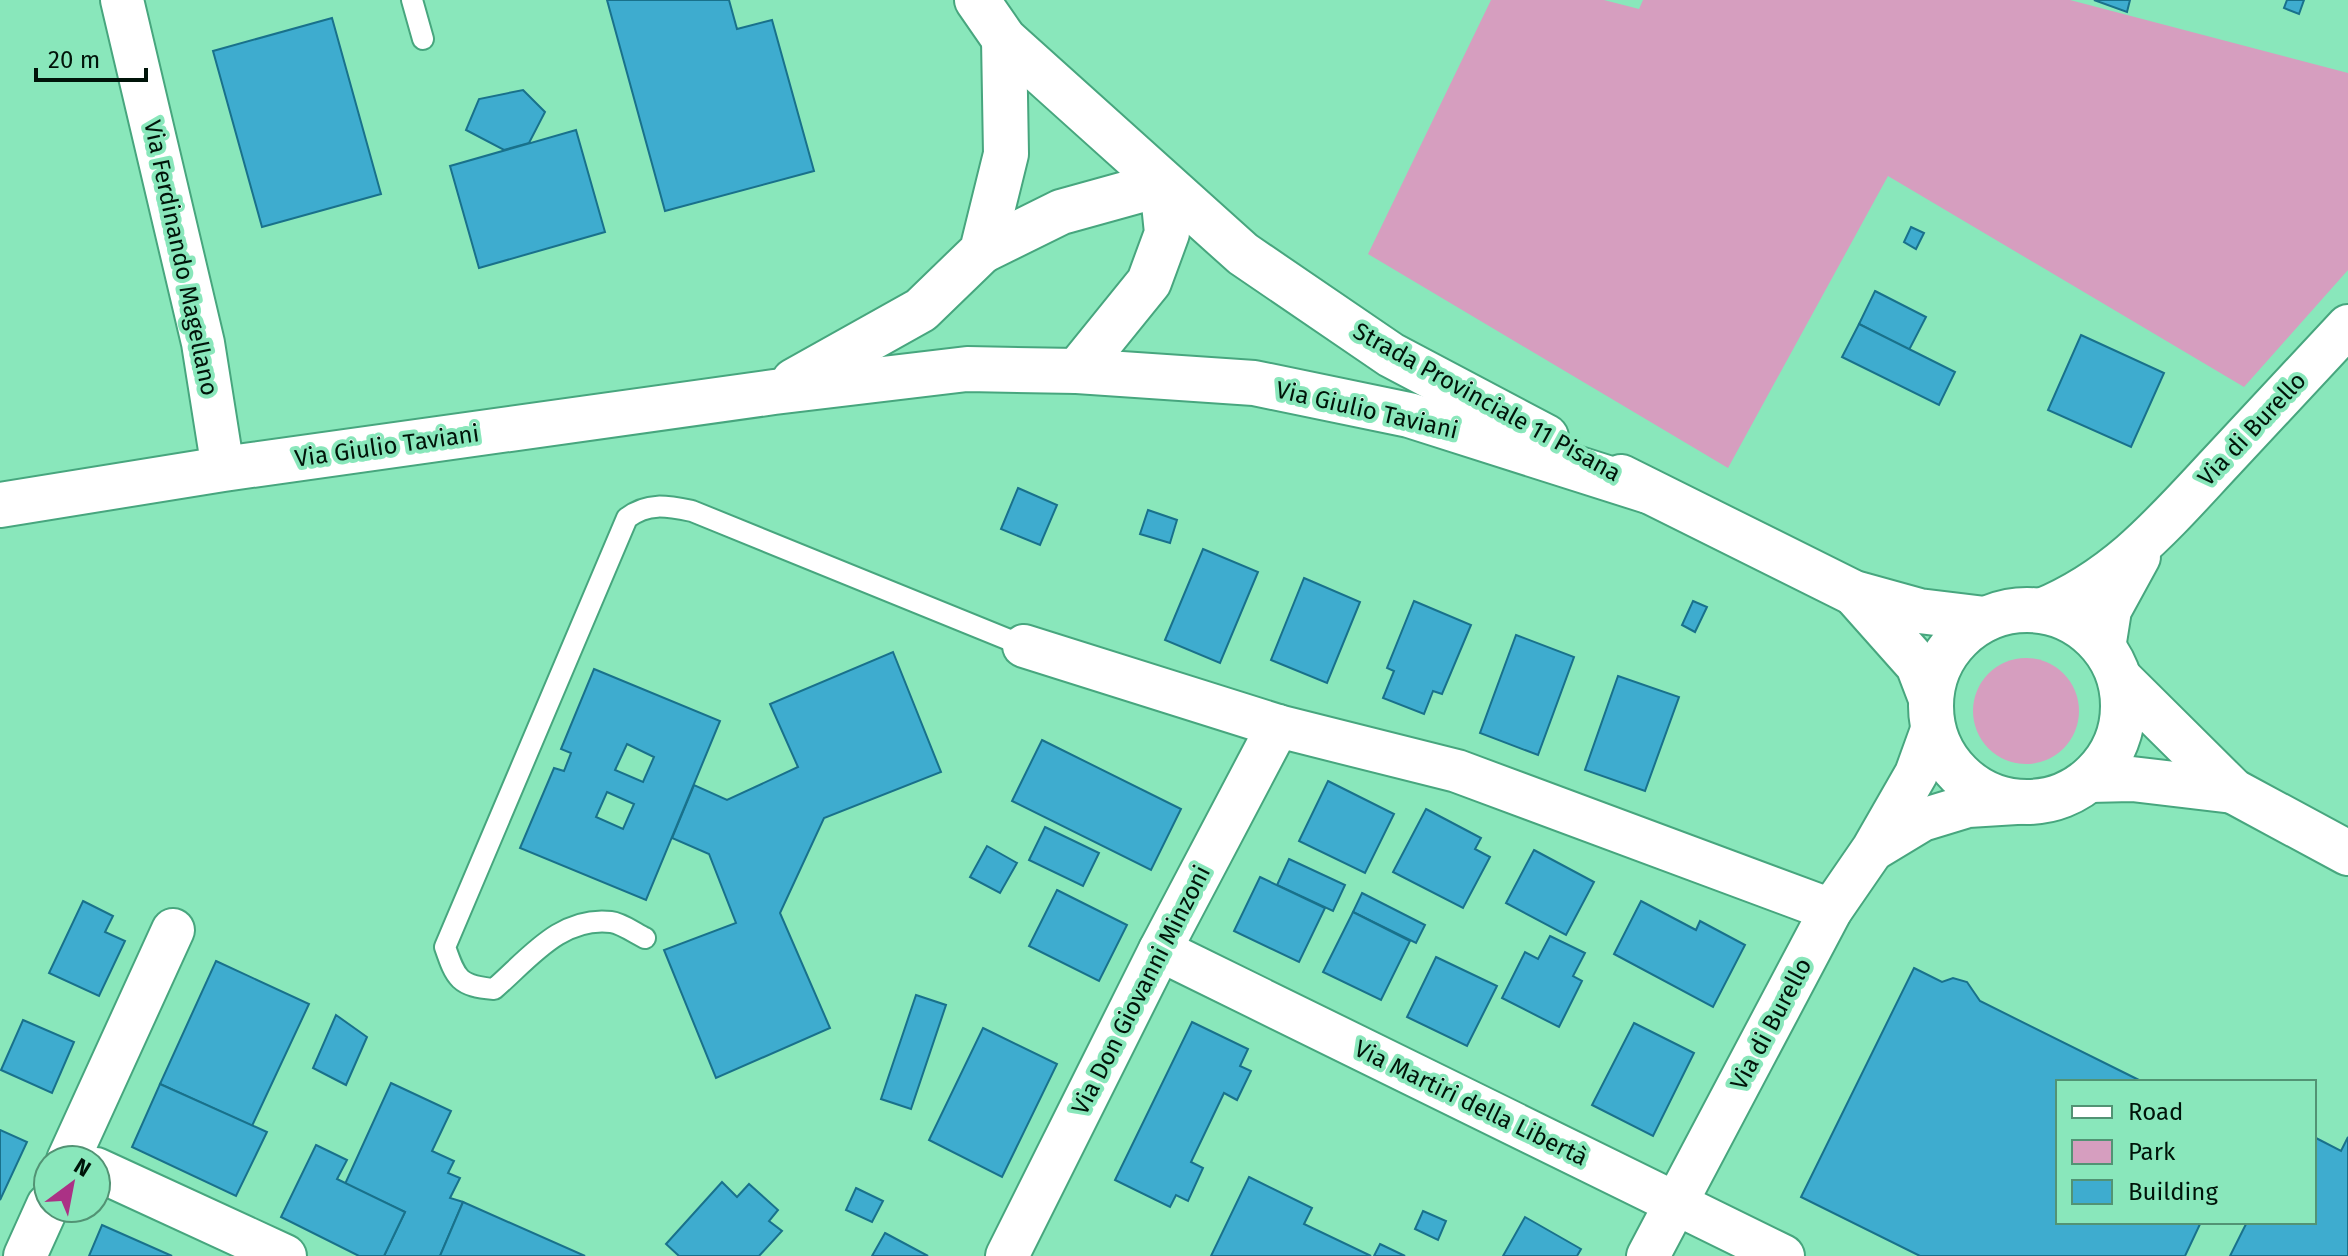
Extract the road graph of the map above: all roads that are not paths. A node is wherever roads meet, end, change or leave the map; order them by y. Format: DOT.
graph roads {
  1 [pos="122,0"];
  2 [pos="412,0"];
  3 [pos="977,0"];
  4 [pos="423,39"];
  5 [pos="1004,39"];
  6 [pos="1162,184"];
  7 [pos="982,251"];
  8 [pos="2348,326"];
  9 [pos="1077,371"];
  10 [pos="774,392"];
  11 [pos="223,469"];
  12 [pos="1648,491"];
  13 [pos="0,505"];
  14 [pos="2155,533"];
  15 [pos="1854,593"];
  16 [pos="2041,610"];
  17 [pos="1985,619"];
  18 [pos="1024,646"];
  19 [pos="2112,664"];
  20 [pos="1932,713"];
  21 [pos="1278,726"];
  22 [pos="2089,780"];
  23 [pos="2233,791"];
  24 [pos="2033,802"];
  25 [pos="1873,849"];
  26 [pos="2348,853"];
  27 [pos="1831,910"];
  28 [pos="173,930"];
  29 [pos="645,938"];
  30 [pos="1160,950"];
  31 [pos="85,1144"];
  32 [pos="112,1177"];
  33 [pos="1676,1203"];
  34 [pos="39,1224"];
  35 [pos="25,1256"];
  36 [pos="285,1256"];
  37 [pos="1007,1256"];
  38 [pos="1648,1256"];
  39 [pos="1783,1256"];
  1 -- 11 [label="street, Via Ferdinando Magellano"];
  2 -- 4 [label="lane"];
  3 -- 5 [label="main road, Strada Provinciale 11 Pisana"];
  5 -- 6 [label="main road, Strada Provinciale 11 Pisana"];
  5 -- 7 [label="main road"];
  6 -- 7 [label="main road, Via Giulio Taviani"];
  6 -- 9 [label="main road"];
  6 -- 12 [label="main road, Strada Provinciale 11 Pisana"];
  7 -- 10 [label="main road, Via Giulio Taviani"];
  8 -- 14 [label="street, Via di Burello"];
  9 -- 10 [label="main road, Via Giulio Taviani"];
  9 -- 12 [label="main road, Via Giulio Taviani"];
  10 -- 11 [label="main road, Via Giulio Taviani"];
  11 -- 13 [label="main road, Via Giulio Taviani"];
  12 -- 15 [label="main road, Strada Provinciale 11 Pisana"];
  14 -- 16 [label="street, Via di Burello"];
  14 -- 19 [label="street, Via di Burello"];
  15 -- 17 [label="main road, Strada Provinciale 11 Pisana"];
  15 -- 20 [label="main road, Strada Provinciale 11 Pisana"];
  16 -- 17 [label="main road, Strada Provinciale 11 Pisana"];
  16 -- 19 [label="main road, Strada Provinciale 11 Pisana"];
  17 -- 20 [label="main road, Strada Provinciale 11 Pisana"];
  18 -- 21 [label="street"];
  18 -- 29 [label="lane"];
  19 -- 22 [label="main road, Strada Provinciale 11 Pisana"];
  19 -- 23 [label="main road, Strada Provinciale 11 Pisana"];
  20 -- 24 [label="main road, Strada Provinciale 11 Pisana"];
  20 -- 25 [label="street, Via di Burello"];
  21 -- 27 [label="street"];
  21 -- 30 [label="street, Via Don Giovanni Minzoni"];
  22 -- 23 [label="main road, Strada Provinciale 11 Pisana"];
  22 -- 24 [label="main road, Strada Provinciale 11 Pisana"];
  23 -- 26 [label="main road, Strada Provinciale 11 Pisana"];
  24 -- 25 [label="street, Via di Burello"];
  25 -- 27 [label="street, Via di Burello"];
  27 -- 33 [label="street, Via di Burello"];
  28 -- 31 [label="street"];
  30 -- 33 [label="street, Via Martiri della Libertà"];
  30 -- 37 [label="street, Via Don Giovanni Minzoni"];
  32 -- 36 [label="street"];
  33 -- 38 [label="street, Via di Burello"];
  33 -- 39 [label="street, Via Martiri della Libertà"];
  34 -- 35 [label="street"];
}
